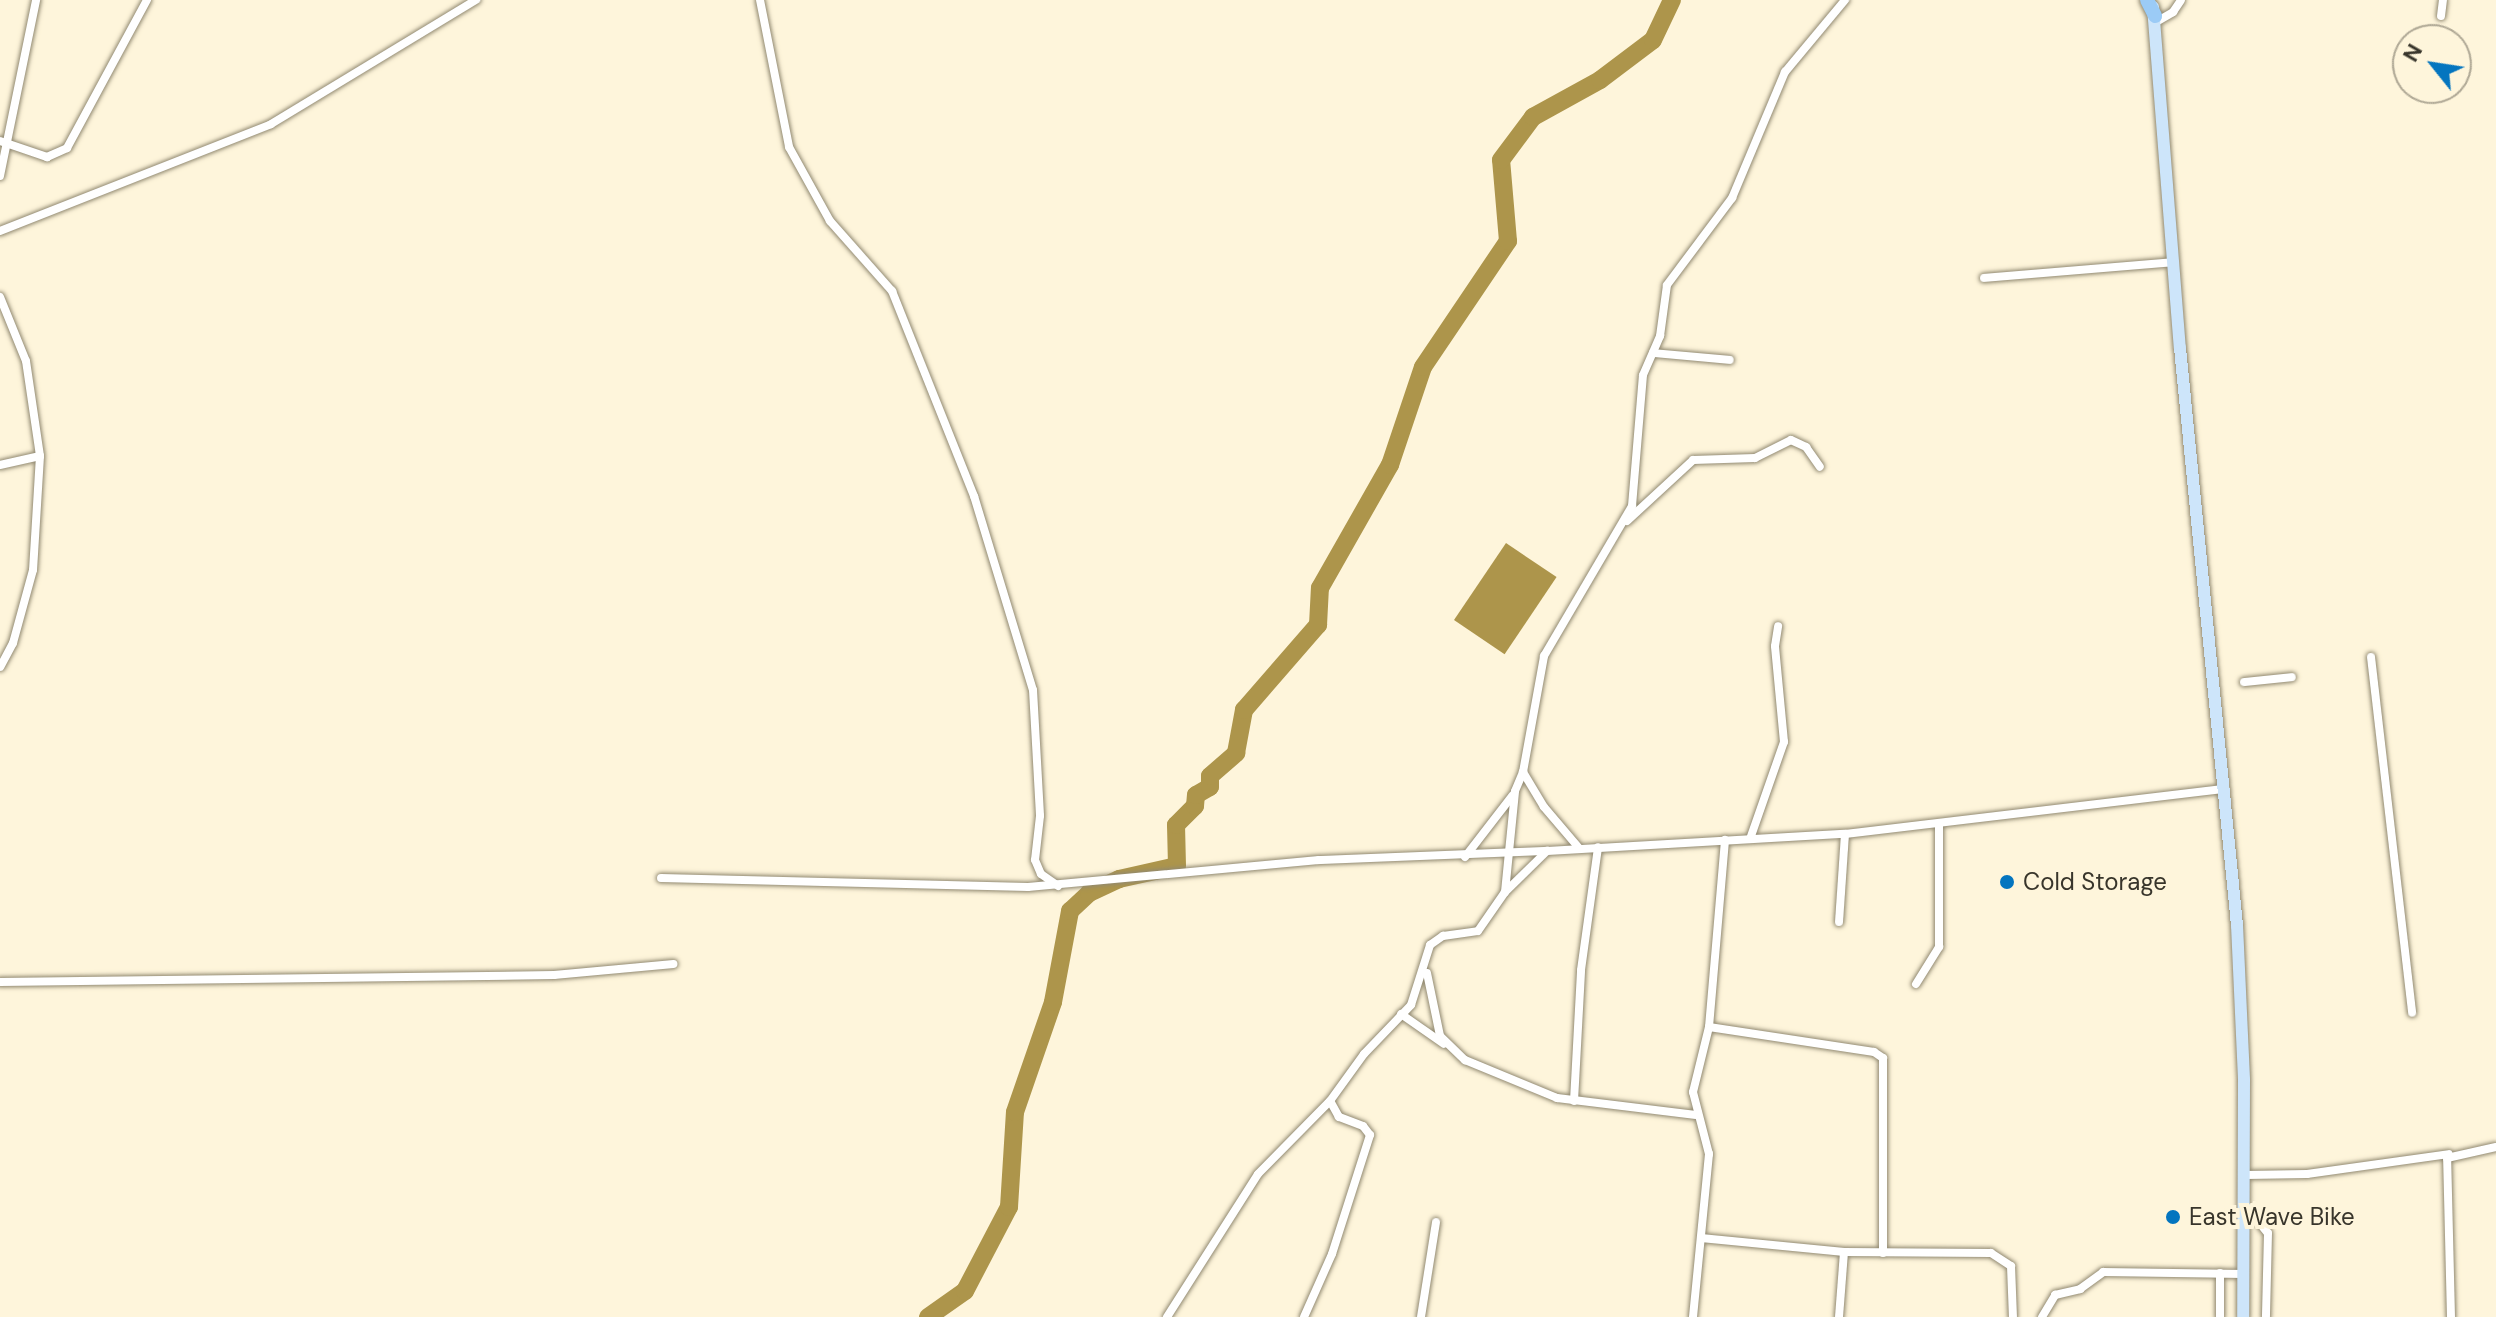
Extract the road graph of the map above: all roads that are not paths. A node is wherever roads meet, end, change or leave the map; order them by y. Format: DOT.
graph roads {
  1 [pos="36,0"];
  2 [pos="147,0"];
  3 [pos="476,0"];
  4 [pos="760,0"];
  5 [pos="1845,0"];
  6 [pos="2151,0"];
  7 [pos="2181,0"];
  8 [pos="2443,0"];
  9 [pos="2441,16"];
  10 [pos="2155,19"];
  11 [pos="4,142"];
  12 [pos="0,176"];
  13 [pos="0,231"];
  14 [pos="2174,262"];
  15 [pos="1984,278"];
  16 [pos="0,297"];
  17 [pos="1653,353"];
  18 [pos="1730,360"];
  19 [pos="40,456"];
  20 [pos="0,465"];
  21 [pos="1820,467"];
  22 [pos="1626,521"];
  23 [pos="1778,626"];
  24 [pos="2371,657"];
  25 [pos="0,667"];
  26 [pos="2292,677"];
  27 [pos="2244,682"];
  28 [pos="1523,772"];
  29 [pos="2225,789"];
  30 [pos="1515,791"];
  31 [pos="1939,824"];
  32 [pos="1845,834"];
  33 [pos="1750,839"];
  34 [pos="1725,840"];
  35 [pos="1598,847"];
  36 [pos="1579,848"];
  37 [pos="1547,851"];
  38 [pos="1506,854"];
  39 [pos="1464,857"];
  40 [pos="661,878"];
  41 [pos="1058,886"];
  42 [pos="1505,892"];
  43 [pos="1839,922"];
  44 [pos="1425,963"];
  45 [pos="673,964"];
  46 [pos="0,982"];
  47 [pos="1916,984"];
  48 [pos="2412,1013"];
  49 [pos="1401,1014"];
  50 [pos="1709,1027"];
  51 [pos="1449,1046"];
  52 [pos="1330,1101"];
  53 [pos="1574,1101"];
  54 [pos="1696,1115"];
  55 [pos="2496,1147"];
  56 [pos="2450,1154"];
  57 [pos="2246,1175"];
  58 [pos="2245,1205"];
  59 [pos="1436,1222"];
  60 [pos="1701,1238"];
  61 [pos="1844,1252"];
  62 [pos="1883,1253"];
  63 [pos="2220,1273"];
  64 [pos="2244,1274"];
  65 [pos="1167,1317"];
  66 [pos="1304,1317"];
  67 [pos="1421,1317"];
  68 [pos="1693,1317"];
  69 [pos="1839,1317"];
  70 [pos="2013,1317"];
  71 [pos="2042,1317"];
  72 [pos="2220,1317"];
  73 [pos="2243,1317"];
  74 [pos="2266,1317"];
  75 [pos="2451,1317"];
  1 -- 11 [label="street"];
  2 -- 11 [label="street"];
  3 -- 13 [label="street"];
  4 -- 41 [label="street"];
  5 -- 17 [label="street"];
  6 -- 10 [label="main road"];
  7 -- 10 [label="street"];
  8 -- 9 [label="street"];
  10 -- 14 [label="main road"];
  11 -- 12 [label="street"];
  14 -- 15 [label="street"];
  14 -- 29 [label="main road"];
  16 -- 19 [label="street"];
  17 -- 18 [label="street"];
  17 -- 22 [label="street"];
  19 -- 20 [label="street"];
  19 -- 25 [label="street"];
  21 -- 22 [label="street"];
  22 -- 28 [label="street"];
  23 -- 33 [label="street"];
  24 -- 48 [label="street"];
  26 -- 27 [label="street"];
  28 -- 30 [label="street"];
  28 -- 36 [label="street"];
  29 -- 31 [label="street"];
  29 -- 57 [label="main road"];
  30 -- 38 [label="street"];
  30 -- 39 [label="street"];
  31 -- 32 [label="street"];
  31 -- 47 [label="street"];
  32 -- 33 [label="street"];
  32 -- 43 [label="street"];
  33 -- 34 [label="street"];
  34 -- 35 [label="street"];
  34 -- 50 [label="street"];
  35 -- 36 [label="street"];
  35 -- 53 [label="street"];
  36 -- 37 [label="street"];
  37 -- 38 [label="street"];
  37 -- 42 [label="street"];
  38 -- 39 [label="street"];
  38 -- 42 [label="street"];
  39 -- 41 [label="street"];
  40 -- 41 [label="street"];
  42 -- 44 [label="street"];
  44 -- 49 [label="street"];
  44 -- 51 [label="street"];
  45 -- 46 [label="street"];
  49 -- 51 [label="street"];
  49 -- 52 [label="street"];
  50 -- 54 [label="street"];
  50 -- 62 [label="street"];
  51 -- 53 [label="street"];
  52 -- 65 [label="street"];
  52 -- 66 [label="street"];
  53 -- 54 [label="street"];
  54 -- 60 [label="street"];
  55 -- 56 [label="street"];
  56 -- 57 [label="street"];
  56 -- 75 [label="street"];
  57 -- 58 [label="main road"];
  58 -- 64 [label="main road"];
  58 -- 74 [label="street"];
  59 -- 67 [label="street"];
  60 -- 61 [label="street"];
  60 -- 68 [label="street"];
  61 -- 62 [label="street"];
  61 -- 69 [label="street"];
  62 -- 70 [label="street"];
  63 -- 64 [label="street"];
  63 -- 71 [label="street"];
  63 -- 72 [label="street"];
  64 -- 73 [label="main road"];
}
